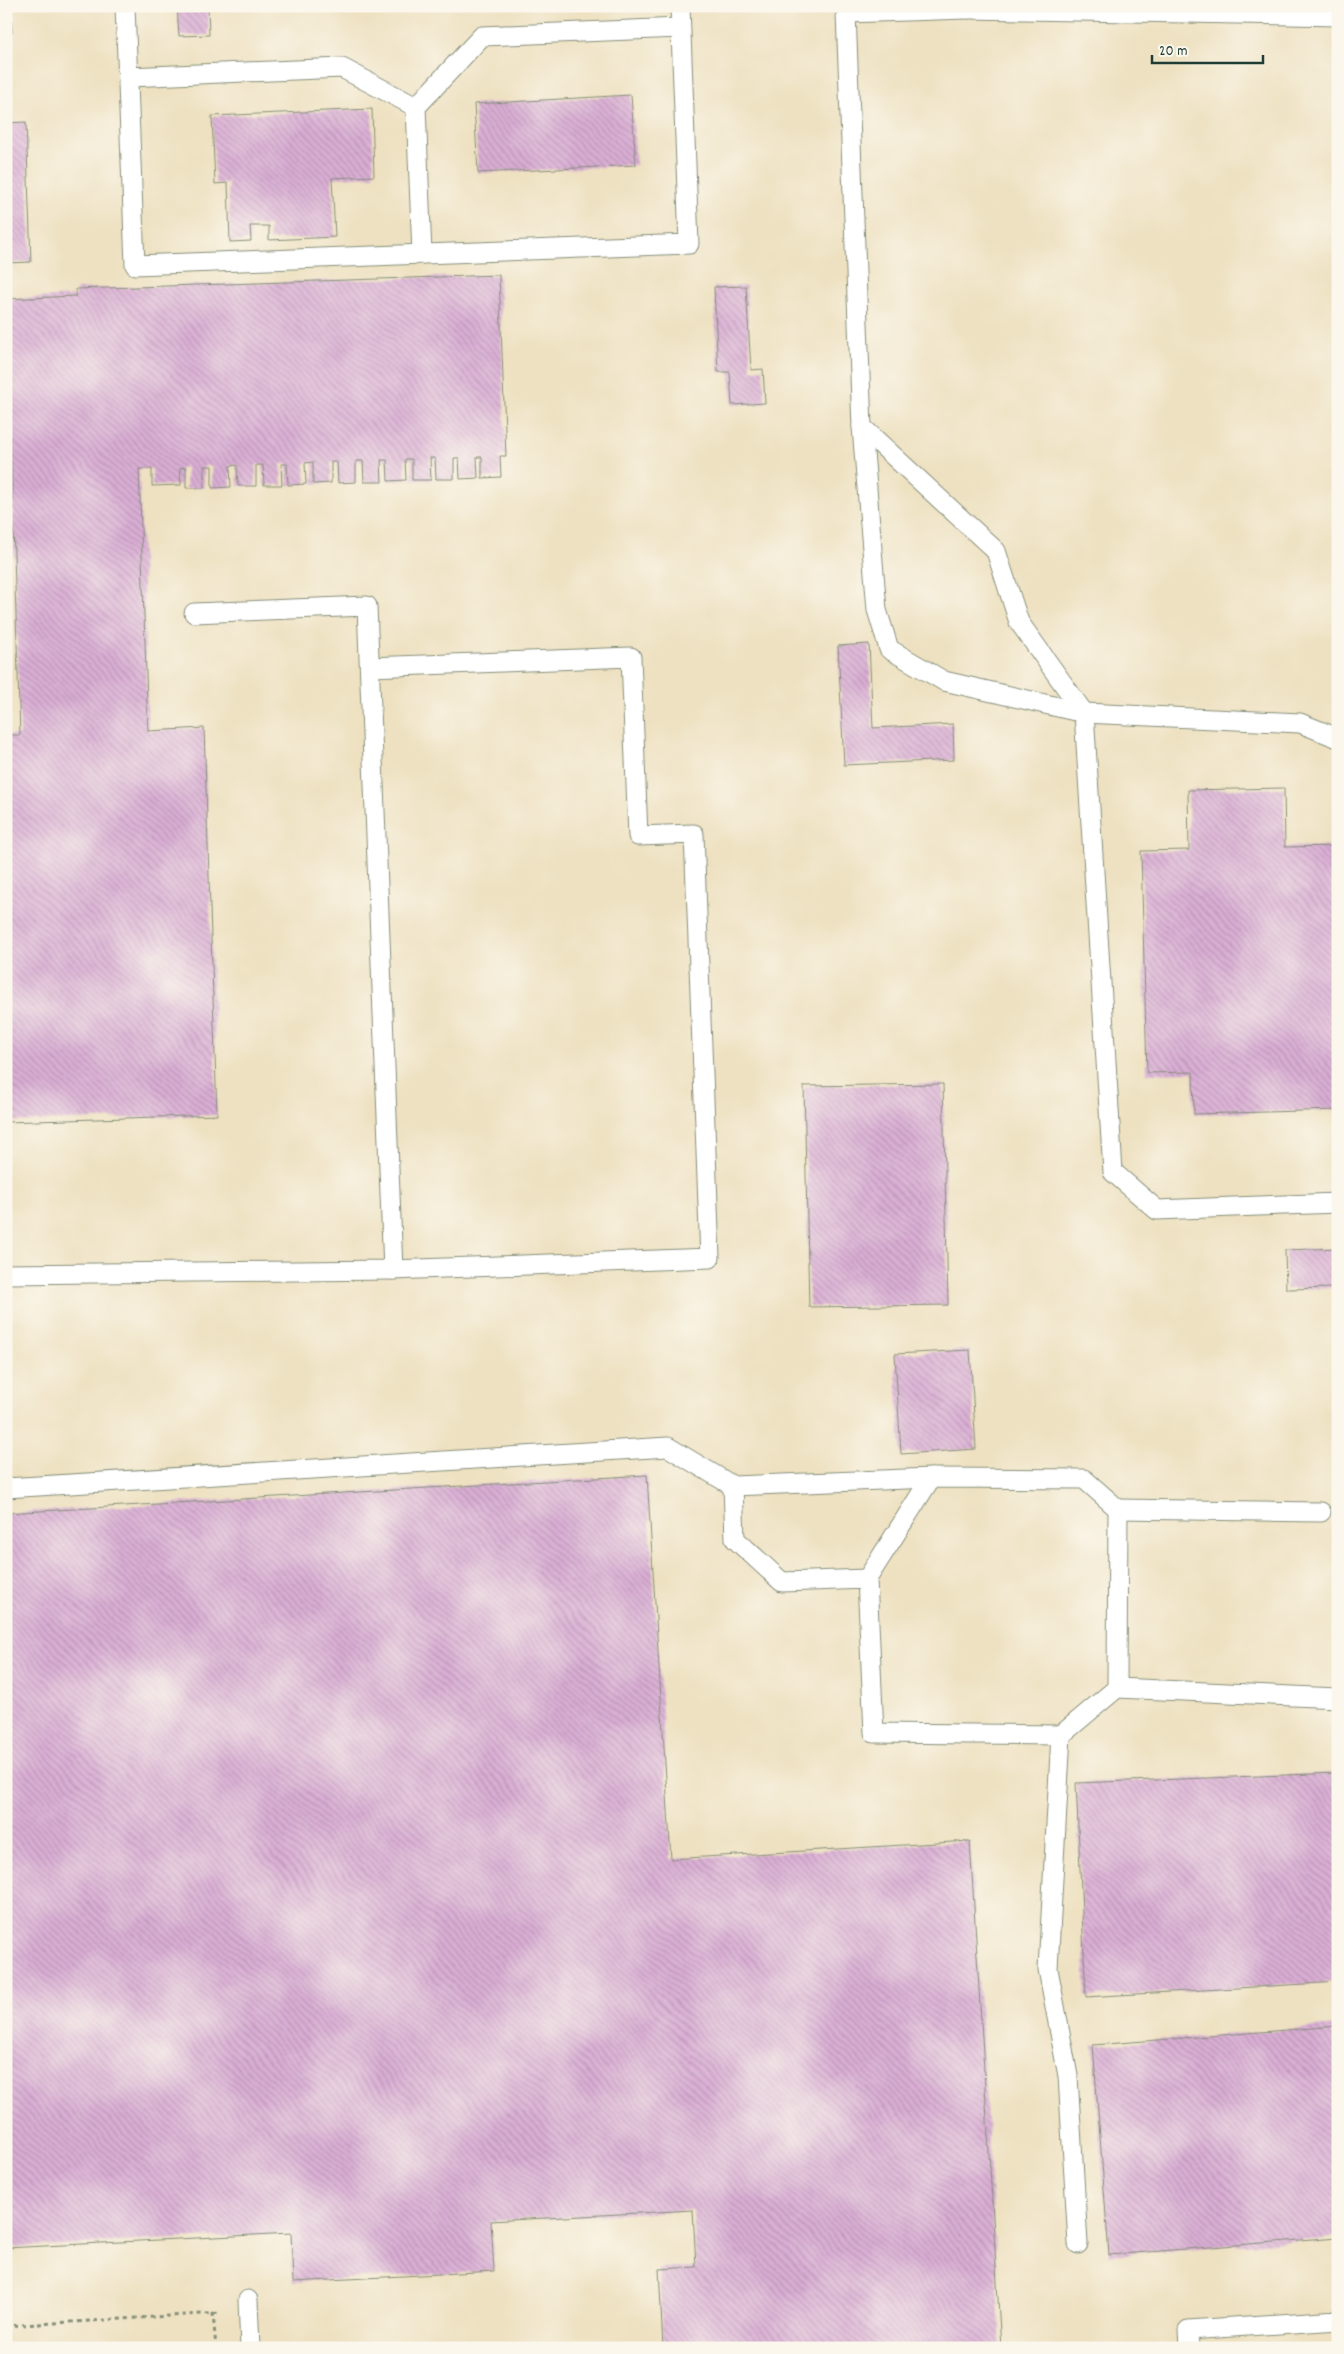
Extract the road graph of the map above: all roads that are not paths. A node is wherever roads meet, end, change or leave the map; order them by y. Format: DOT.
graph roads {
  1 [pos="125,6"];
  2 [pos="680,6"];
  3 [pos="966,8"];
  4 [pos="1338,16"];
  5 [pos="680,28"];
  6 [pos="128,77"];
  7 [pos="416,107"];
  8 [pos="422,254"];
  9 [pos="862,426"];
  10 [pos="194,613"];
  11 [pos="370,666"];
  12 [pos="1084,713"];
  13 [pos="1338,738"];
  14 [pos="1338,1203"];
  15 [pos="393,1270"];
  16 [pos="6,1274"];
  17 [pos="931,1478"];
  18 [pos="733,1486"];
  19 [pos="6,1488"];
  20 [pos="1118,1509"];
  21 [pos="1321,1512"];
  22 [pos="867,1579"];
  23 [pos="1117,1688"];
  24 [pos="1338,1698"];
  25 [pos="1061,1735"];
  26 [pos="1078,2244"];
  27 [pos="248,2305"];
  28 [pos="1338,2320"];
  29 [pos="250,2348"];
  30 [pos="1189,2348"];
  1 -- 6 [label="lane"];
  2 -- 5 [label="lane"];
  3 -- 4 [label="lane"];
  3 -- 9 [label="lane"];
  5 -- 7 [label="lane"];
  5 -- 8 [label="lane"];
  6 -- 7 [label="lane"];
  6 -- 8 [label="lane"];
  7 -- 8 [label="lane"];
  9 -- 12 [label="lane"];
  9 -- 12 [label="lane"];
  10 -- 11 [label="lane"];
  11 -- 15 [label="lane"];
  11 -- 15 [label="lane"];
  12 -- 13 [label="lane"];
  12 -- 14 [label="lane"];
  15 -- 16 [label="lane"];
  17 -- 18 [label="lane"];
  17 -- 20 [label="lane"];
  17 -- 22 [label="lane"];
  18 -- 19 [label="lane"];
  18 -- 22 [label="lane"];
  20 -- 21 [label="lane"];
  20 -- 23 [label="lane"];
  22 -- 25 [label="lane"];
  23 -- 24 [label="lane"];
  23 -- 25 [label="lane"];
  25 -- 26 [label="lane"];
  27 -- 29 [label="lane"];
  28 -- 30 [label="lane"];
}
